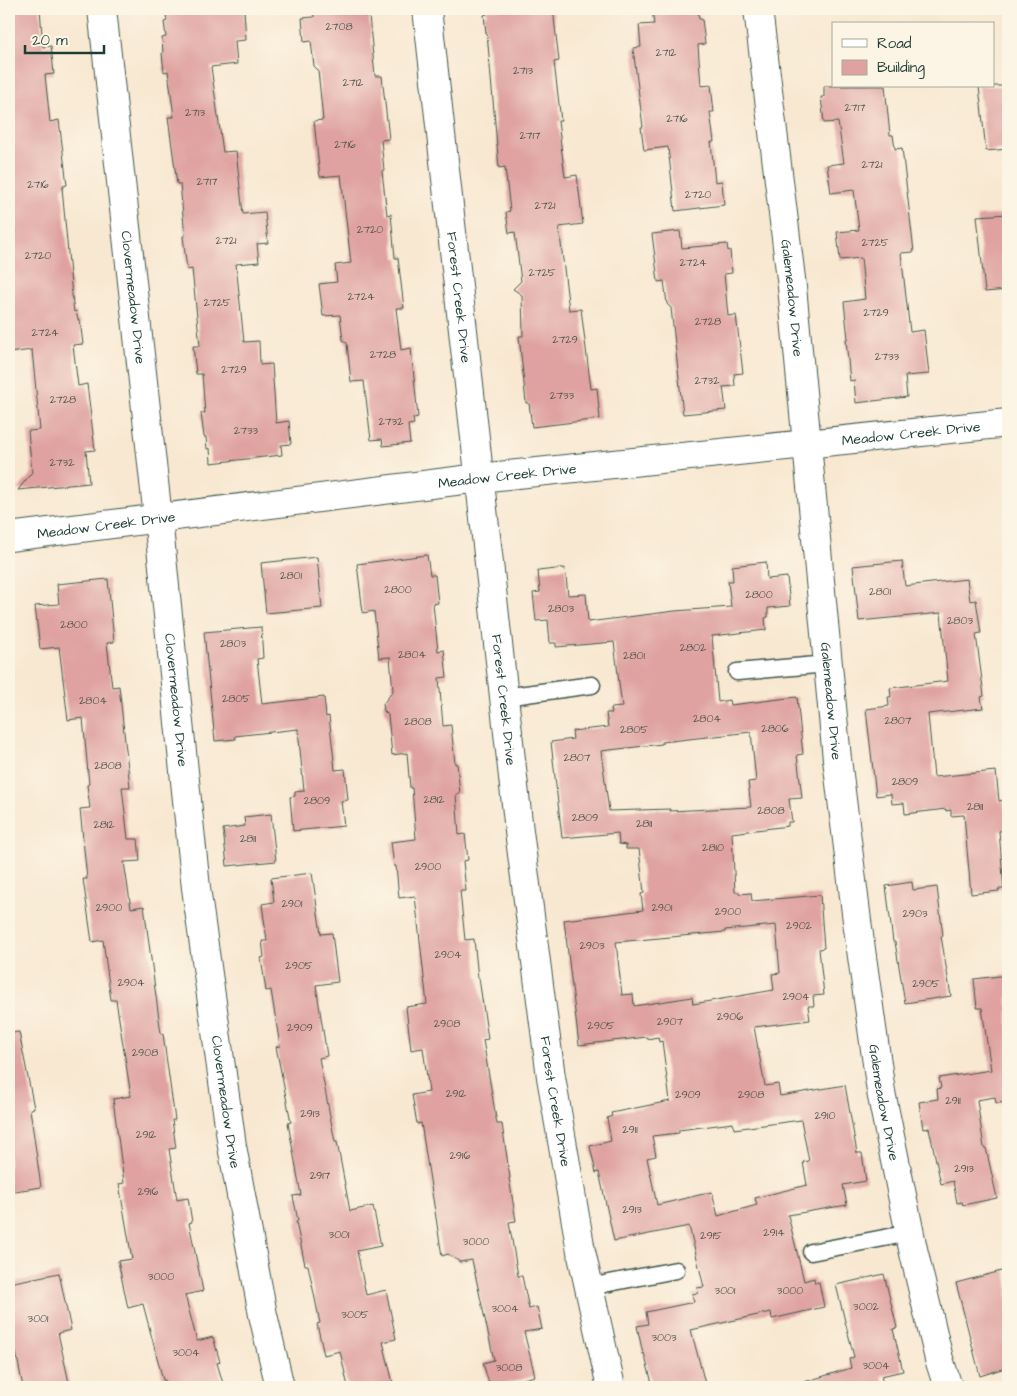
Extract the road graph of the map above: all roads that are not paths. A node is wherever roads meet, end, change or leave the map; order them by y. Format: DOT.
graph roads {
  1 [pos="102,9"];
  2 [pos="427,9"];
  3 [pos="758,9"];
  4 [pos="1008,423"];
  5 [pos="807,445"];
  6 [pos="479,478"];
  7 [pos="158,518"];
  8 [pos="9,537"];
  9 [pos="828,664"];
  10 [pos="737,672"];
  11 [pos="592,685"];
  12 [pos="504,697"];
  13 [pos="910,1233"];
  14 [pos="811,1252"];
  15 [pos="676,1270"];
  16 [pos="589,1287"];
  17 [pos="280,1387"];
  18 [pos="611,1387"];
  19 [pos="948,1387"];
  1 -- 7 [label="street, Clovermeadow Drive"];
  2 -- 6 [label="street, Forest Creek Drive"];
  3 -- 5 [label="street, Galemeadow Drive"];
  4 -- 5 [label="street, Meadow Creek Drive"];
  5 -- 6 [label="street, Meadow Creek Drive"];
  5 -- 9 [label="street, Galemeadow Drive"];
  6 -- 7 [label="street, Meadow Creek Drive"];
  6 -- 12 [label="street, Forest Creek Drive"];
  7 -- 8 [label="street, Meadow Creek Drive"];
  7 -- 17 [label="street, Clovermeadow Drive"];
  9 -- 10 [label="lane"];
  9 -- 13 [label="street, Galemeadow Drive"];
  11 -- 12 [label="lane"];
  12 -- 16 [label="street, Forest Creek Drive"];
  13 -- 14 [label="lane"];
  13 -- 19 [label="street, Galemeadow Drive"];
  15 -- 16 [label="lane"];
  16 -- 18 [label="street, Forest Creek Drive"];
}
